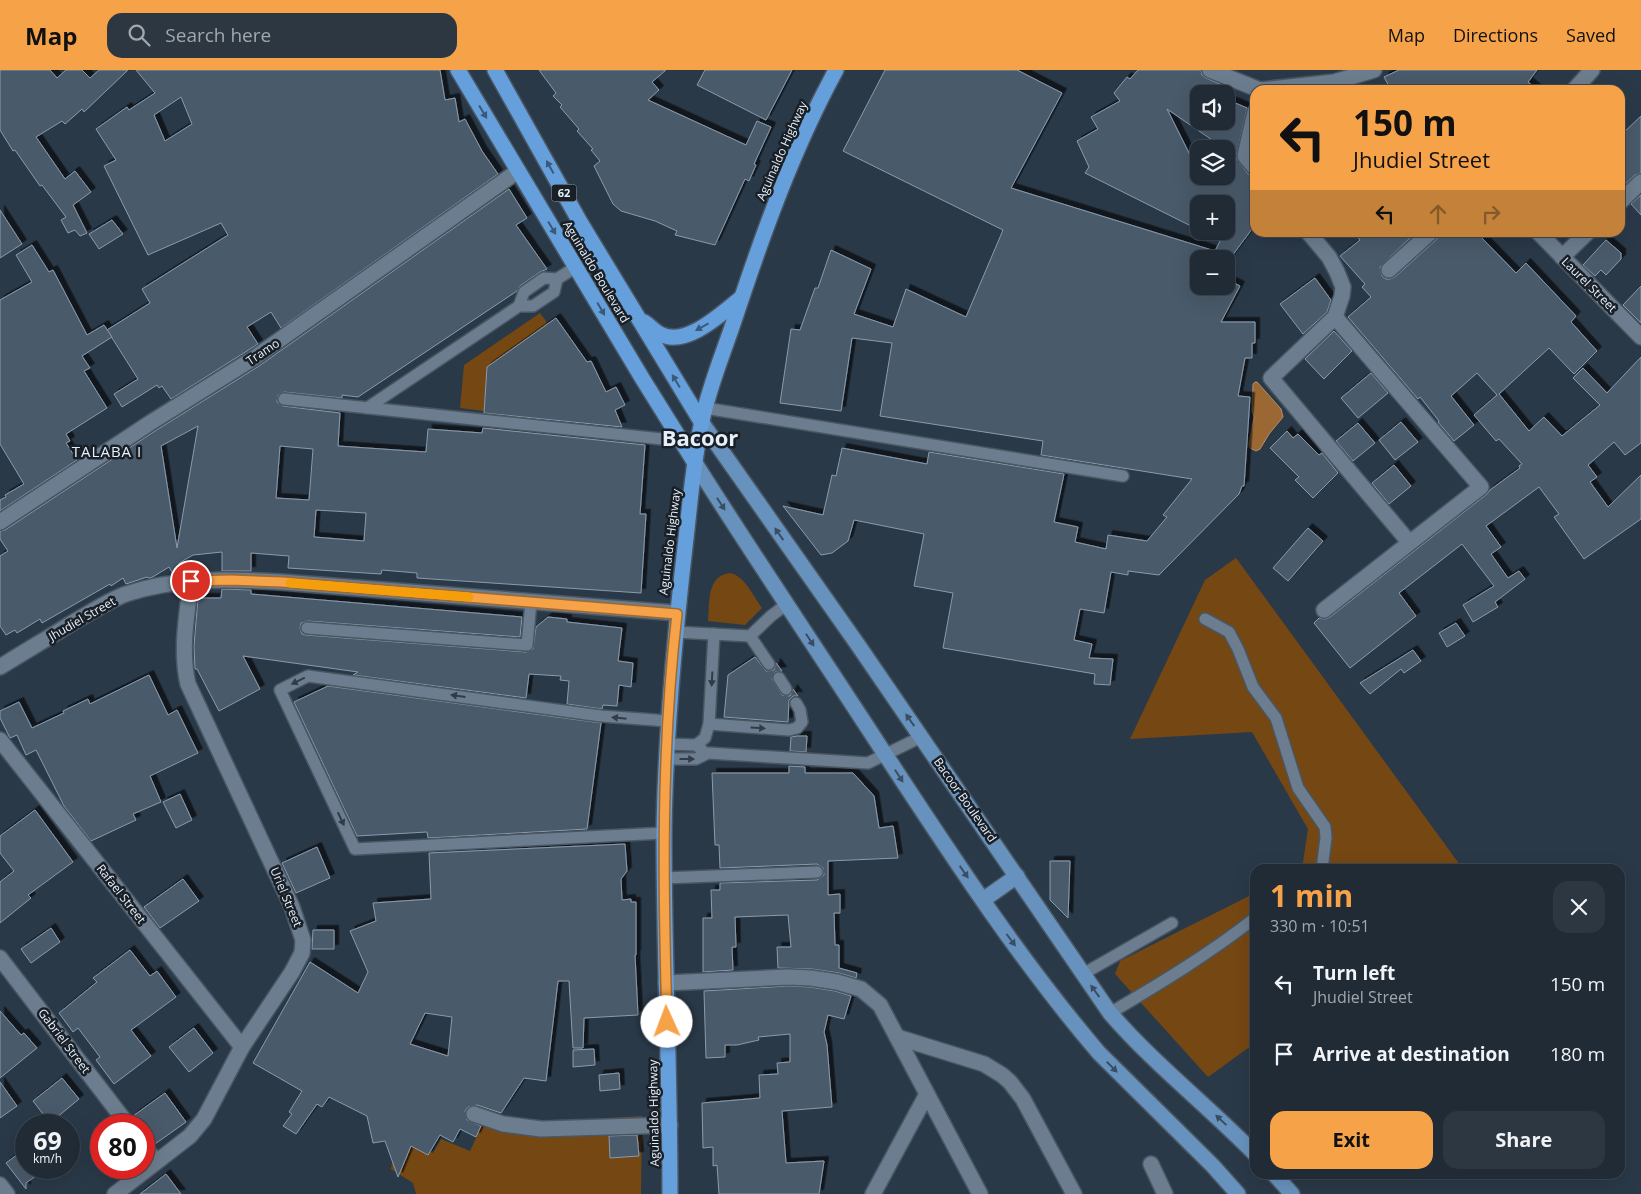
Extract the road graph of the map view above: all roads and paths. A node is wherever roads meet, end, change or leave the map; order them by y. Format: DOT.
graph roads {
  1 [pos="458,70"];
  2 [pos="495,70"];
  3 [pos="836,70"];
  4 [pos="1374,70"];
  5 [pos="1592,70"];
  6 [pos="1212,71"];
  7 [pos="1306,85"];
  8 [pos="1578,85"];
  9 [pos="1250,86"];
  10 [pos="1250,134"];
  11 [pos="1250,162"];
  12 [pos="518,171"];
  13 [pos="1641,182"];
  14 [pos="1625,197"];
  15 [pos="1312,237"];
  16 [pos="1425,237"];
  17 [pos="1543,237"];
  18 [pos="1583,237"];
  19 [pos="1562,257"];
  20 [pos="576,267"];
  21 [pos="1389,270"];
  22 [pos="558,279"];
  23 [pos="741,298"];
  24 [pos="519,306"];
  25 [pos="636,315"];
  26 [pos="1334,317"];
  27 [pos="1641,337"];
  28 [pos="284,399"];
  29 [pos="367,408"];
  30 [pos="704,415"];
  31 [pos="681,441"];
  32 [pos="695,463"];
  33 [pos="1123,476"];
  34 [pos="0,522"];
  35 [pos="1409,542"];
  36 [pos="191,581"];
  37 [pos="531,602"];
  38 [pos="787,604"];
  39 [pos="1324,610"];
  40 [pos="677,614"];
  41 [pos="1205,619"];
  42 [pos="307,628"];
  43 [pos="675,632"];
  44 [pos="714,634"];
  45 [pos="750,636"];
  46 [pos="769,664"];
  47 [pos="0,667"];
  48 [pos="779,678"];
  49 [pos="786,689"];
  50 [pos="796,703"];
  51 [pos="668,721"];
  52 [pos="709,724"];
  53 [pos="921,737"];
  54 [pos="0,740"];
  55 [pos="696,745"];
  56 [pos="666,751"];
  57 [pos="708,754"];
  58 [pos="885,754"];
  59 [pos="664,833"];
  60 [pos="1324,864"];
  61 [pos="817,872"];
  62 [pos="1017,876"];
  63 [pos="664,878"];
  64 [pos="983,900"];
  65 [pos="1250,922"];
  66 [pos="1172,923"];
  67 [pos="0,958"];
  68 [pos="1082,974"];
  69 [pos="666,983"];
  70 [pos="1110,1013"];
  71 [pos="897,1037"];
  72 [pos="242,1047"];
  73 [pos="927,1094"];
  74 [pos="120,1114"];
  75 [pos="474,1114"];
  76 [pos="670,1124"];
  77 [pos="1250,1149"];
  78 [pos="156,1162"];
  79 [pos="1152,1164"];
  80 [pos="1278,1179"];
  81 [pos="0,1185"];
  82 [pos="877,1192"];
  83 [pos="7,1194"];
  84 [pos="116,1194"];
  85 [pos="670,1194"];
  86 [pos="980,1194"];
  87 [pos="1074,1194"];
  88 [pos="1165,1194"];
  89 [pos="1238,1194"];
  90 [pos="1292,1194"];
  1 -- 12 [label="highway, Aguinaldo Boulevard / 62, one-way"];
  25 -- 2 [label="highway, Aguinaldo Boulevard / 62, one-way"];
  3 -- 23 [label="highway, Aguinaldo Highway"];
  4 -- 7 [label="street"];
  5 -- 8 [label="street"];
  6 -- 9 [label="street"];
  10 -- 11 [label="street"];
  12 -- 20 [label="highway, Aguinaldo Boulevard / 62, one-way"];
  12 -- 34 [label="street, Tramo"];
  13 -- 14 [label="street"];
  15 -- 26 [label="street"];
  16 -- 21 [label="street"];
  17 -- 19 [label="street, Laurel Street"];
  18 -- 19 [label="street"];
  19 -- 27 [label="street, Laurel Street"];
  20 -- 22 [label="lane"];
  20 -- 31 [label="highway, Aguinaldo Boulevard / 62, one-way"];
  22 -- 24 [label="lane"];
  22 -- 24 [label="lane"];
  23 -- 25 [label="highway, one-way"];
  23 -- 30 [label="highway, Aguinaldo Highway"];
  24 -- 29 [label="lane"];
  30 -- 25 [label="highway, Aguinaldo Boulevard / 62, one-way"];
  26 -- 35 [label="street"];
  26 -- 35 [label="street"];
  28 -- 29 [label="lane"];
  29 -- 31 [label="lane"];
  30 -- 32 [label="highway, Aguinaldo Highway"];
  30 -- 33 [label="lane"];
  53 -- 30 [label="main road, Bacoor Boulevard, one-way"];
  31 -- 32 [label="highway, Aguinaldo Boulevard / 62"];
  32 -- 38 [label="main road, one-way"];
  32 -- 40 [label="highway, Aguinaldo Highway"];
  35 -- 39 [label="street"];
  36 -- 37 [label="street, Jhudiel Street"];
  36 -- 47 [label="street, Jhudiel Street"];
  36 -- 72 [label="street, Uriel Street"];
  37 -- 40 [label="street, Jhudiel Street"];
  37 -- 42 [label="lane"];
  38 -- 45 [label="lane"];
  38 -- 58 [label="main road, one-way"];
  40 -- 43 [label="highway, Aguinaldo Highway"];
  41 -- 60 [label="lane"];
  43 -- 44 [label="lane"];
  43 -- 51 [label="highway, Aguinaldo Highway"];
  44 -- 45 [label="lane"];
  44 -- 52 [label="lane, one-way"];
  45 -- 46 [label="lane"];
  48 -- 49 [label="lane"];
  52 -- 50 [label="lane, one-way"];
  51 -- 56 [label="highway, Aguinaldo Highway"];
  51 -- 59 [label="lane, one-way"];
  52 -- 55 [label="lane"];
  53 -- 58 [label="lane"];
  53 -- 62 [label="main road, Bacoor Boulevard"];
  54 -- 72 [label="street, Rafael Street"];
  55 -- 56 [label="lane"];
  55 -- 57 [label="lane"];
  56 -- 57 [label="lane, one-way"];
  56 -- 59 [label="highway, Aguinaldo Highway"];
  57 -- 58 [label="lane"];
  58 -- 64 [label="main road, one-way"];
  59 -- 63 [label="highway, Aguinaldo Highway"];
  61 -- 63 [label="lane"];
  62 -- 64 [label="main road"];
  62 -- 68 [label="main road, Bacoor Boulevard"];
  63 -- 69 [label="highway, Aguinaldo Highway"];
  64 -- 89 [label="main road, one-way"];
  65 -- 70 [label="lane"];
  66 -- 68 [label="lane"];
  67 -- 74 [label="street, Gabriel Street"];
  70 -- 68 [label="main road, Bacoor Boulevard, one-way"];
  69 -- 71 [label="street"];
  69 -- 76 [label="highway, Aguinaldo Highway"];
  77 -- 70 [label="main road, Bacoor Boulevard, one-way"];
  71 -- 73 [label="street"];
  71 -- 87 [label="street"];
  72 -- 78 [label="street, Uriel Street"];
  73 -- 82 [label="street"];
  73 -- 86 [label="street"];
  75 -- 76 [label="street"];
  76 -- 85 [label="highway, Aguinaldo Highway"];
  78 -- 84 [label="street, Uriel Street"];
  79 -- 88 [label="street"];
  80 -- 90 [label="main road"];
  81 -- 83 [label="street"];
}
